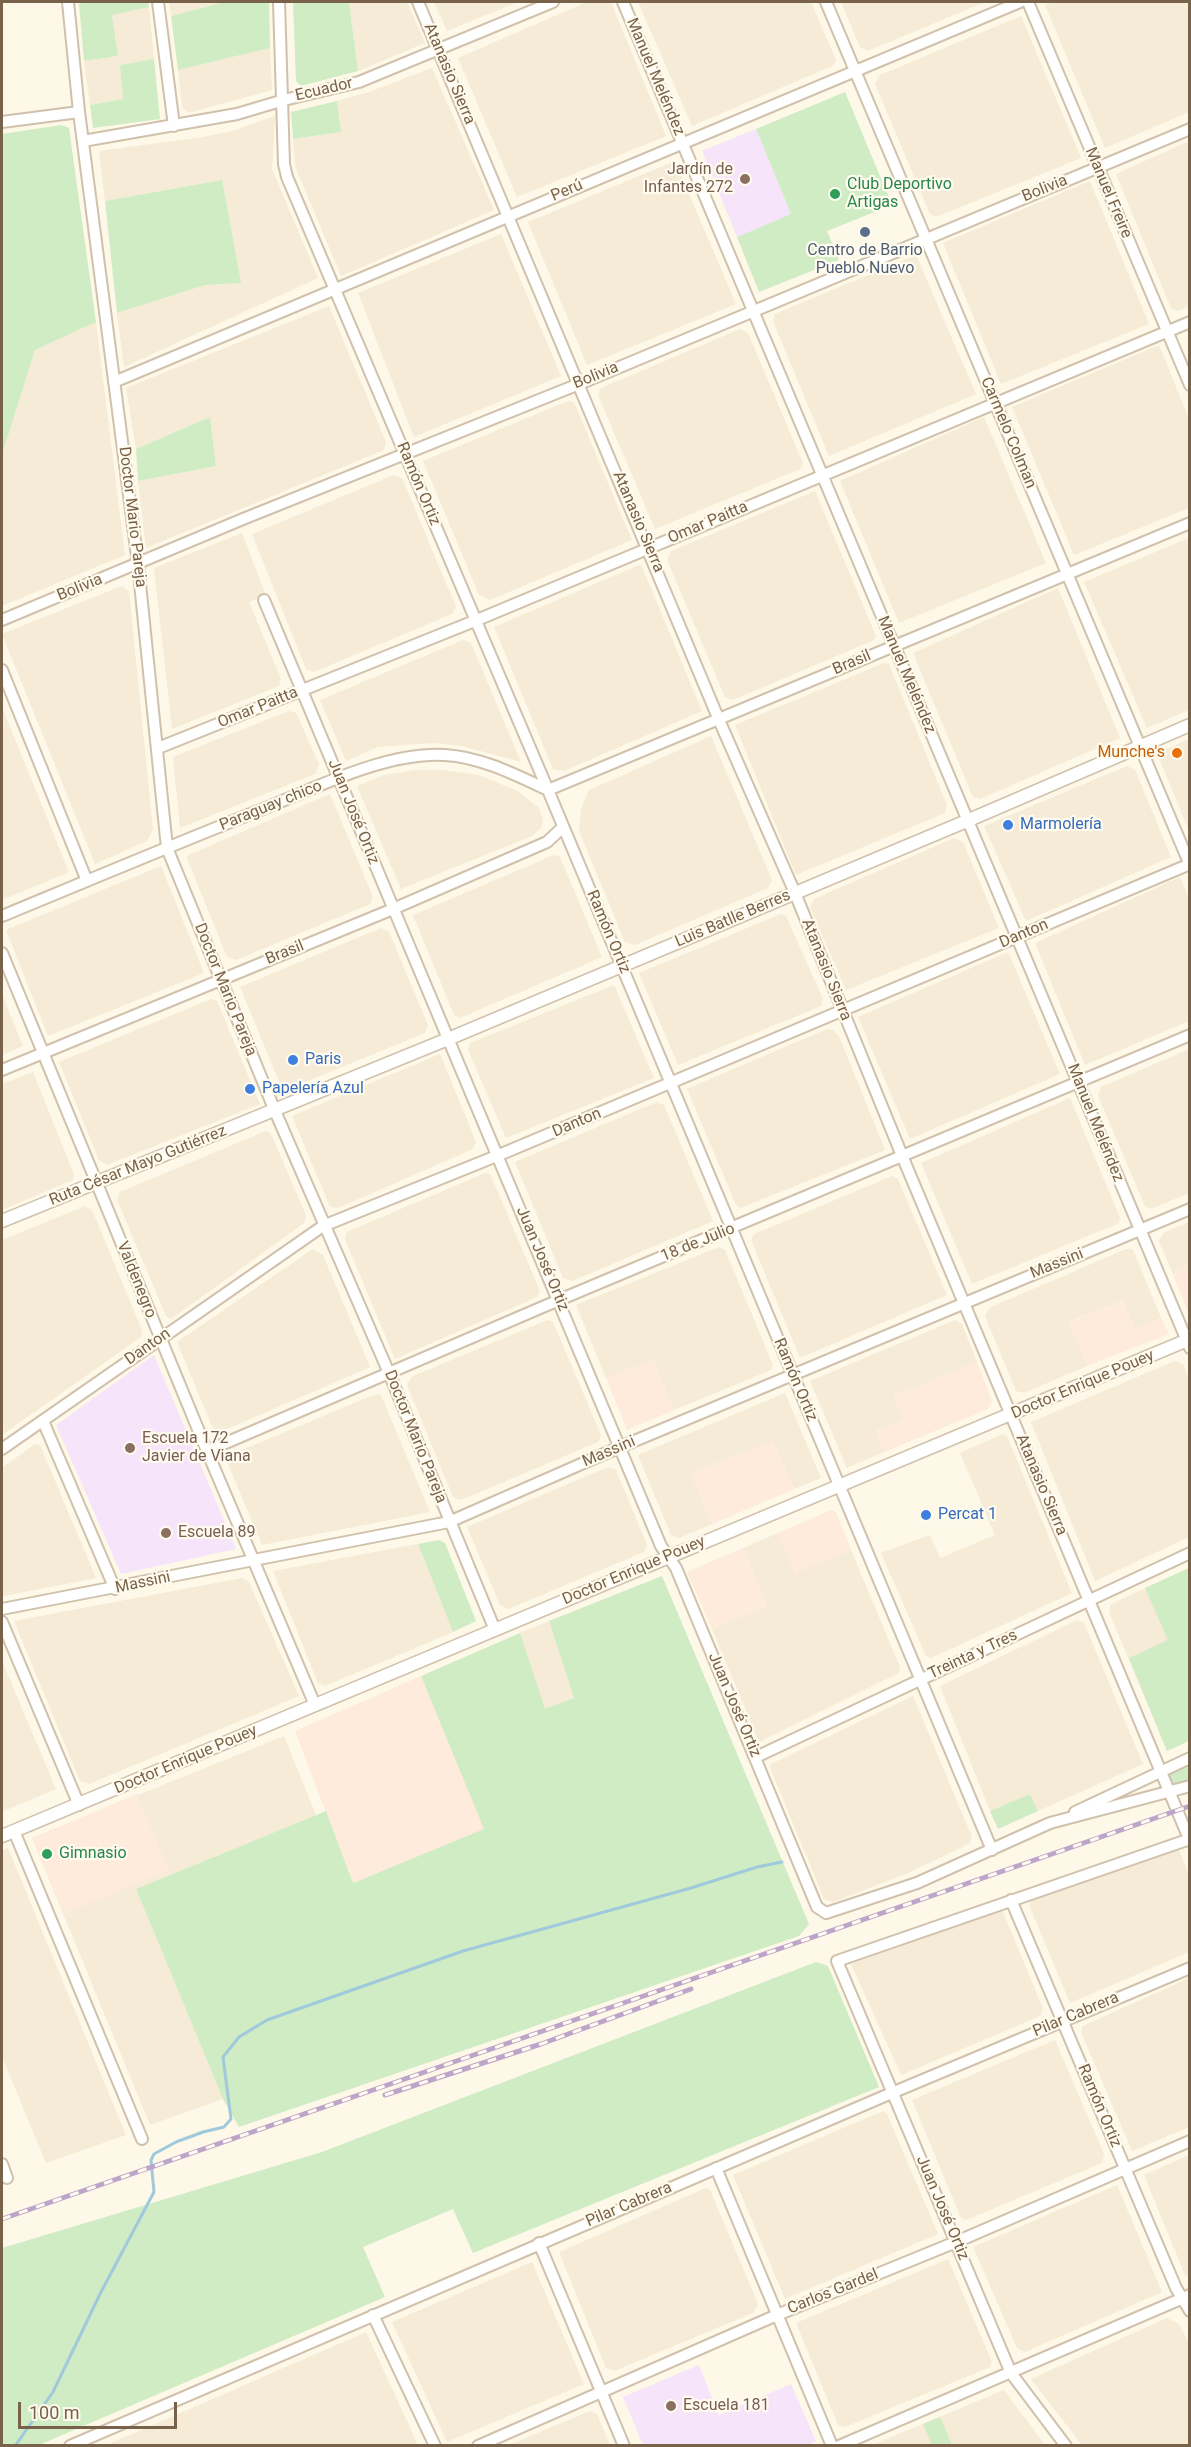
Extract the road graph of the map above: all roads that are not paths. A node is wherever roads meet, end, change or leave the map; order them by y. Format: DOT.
graph roads {
  1 [pos="68,2"];
  2 [pos="158,2"];
  3 [pos="279,2"];
  4 [pos="418,2"];
  5 [pos="554,2"];
  6 [pos="623,2"];
  7 [pos="826,2"];
  8 [pos="1020,2"];
  9 [pos="1028,2"];
  10 [pos="438,50"];
  11 [pos="855,70"];
  12 [pos="284,100"];
  13 [pos="80,112"];
  14 [pos="2,122"];
  15 [pos="174,126"];
  16 [pos="1190,129"];
  17 [pos="84,141"];
  18 [pos="683,143"];
  19 [pos="1098,168"];
  20 [pos="509,216"];
  21 [pos="925,239"];
  22 [pos="336,288"];
  23 [pos="754,311"];
  24 [pos="1190,322"];
  25 [pos="1167,331"];
  26 [pos="114,382"];
  27 [pos="579,384"];
  28 [pos="1190,385"];
  29 [pos="995,402"];
  30 [pos="405,454"];
  31 [pos="823,474"];
  32 [pos="1190,523"];
  33 [pos="649,548"];
  34 [pos="138,564"];
  35 [pos="1067,573"];
  36 [pos="264,600"];
  37 [pos="2,620"];
  38 [pos="477,620"];
  39 [pos="894,646"];
  40 [pos="2,670"];
  41 [pos="302,690"];
  42 [pos="719,720"];
  43 [pos="1190,725"];
  44 [pos="1139,747"];
  45 [pos="158,748"];
  46 [pos="339,779"];
  47 [pos="548,789"];
  48 [pos="969,820"];
  49 [pos="564,827"];
  50 [pos="167,848"];
  51 [pos="1189,865"];
  52 [pos="87,881"];
  53 [pos="795,893"];
  54 [pos="393,909"];
  55 [pos="2,916"];
  56 [pos="1017,937"];
  57 [pos="2,953"];
  58 [pos="622,966"];
  59 [pos="221,980"];
  60 [pos="844,1011"];
  61 [pos="1190,1035"];
  62 [pos="448,1039"];
  63 [pos="43,1053"];
  64 [pos="2,1070"];
  65 [pos="1078,1082"];
  66 [pos="671,1083"];
  67 [pos="274,1111"];
  68 [pos="499,1155"];
  69 [pos="903,1158"];
  70 [pos="96,1182"];
  71 [pos="1190,1209"];
  72 [pos="2,1221"];
  73 [pos="323,1226"];
  74 [pos="732,1229"];
  75 [pos="1139,1230"];
  76 [pos="559,1300"];
  77 [pos="964,1302"];
  78 [pos="160,1338"];
  79 [pos="1188,1343"];
  80 [pos="389,1373"];
  81 [pos="793,1376"];
  82 [pos="1011,1415"];
  83 [pos="43,1421"];
  84 [pos="620,1447"];
  85 [pos="2,1449"];
  86 [pos="207,1451"];
  87 [pos="839,1485"];
  88 [pos="449,1522"];
  89 [pos="1190,1553"];
  90 [pos="668,1557"];
  91 [pos="254,1559"];
  92 [pos="115,1589"];
  93 [pos="1089,1600"];
  94 [pos="2,1609"];
  95 [pos="2,1622"];
  96 [pos="495,1629"];
  97 [pos="921,1679"];
  98 [pos="315,1705"];
  99 [pos="756,1757"];
  100 [pos="1190,1758"];
  101 [pos="1161,1771"];
  102 [pos="1190,1786"];
  103 [pos="1170,1793"];
  104 [pos="79,1805"];
  105 [pos="1050,1823"];
  106 [pos="14,1831"];
  107 [pos="2,1836"];
  108 [pos="1189,1840"];
  109 [pos="992,1850"];
  110 [pos="1011,1900"];
  111 [pos="1190,1968"];
  112 [pos="1063,2021"];
  113 [pos="894,2092"];
  114 [pos="142,2139"];
  115 [pos="1190,2141"];
  116 [pos="2,2164"];
  117 [pos="716,2168"];
  118 [pos="1125,2169"];
  119 [pos="7,2178"];
  120 [pos="956,2242"];
  121 [pos="539,2243"];
  122 [pos="1186,2297"];
  123 [pos="1190,2311"];
  124 [pos="373,2314"];
  125 [pos="777,2316"];
  126 [pos="1011,2373"];
  127 [pos="602,2393"];
  128 [pos="89,2442"];
  129 [pos="70,2445"];
  130 [pos="435,2445"];
  131 [pos="478,2445"];
  132 [pos="624,2445"];
  133 [pos="832,2445"];
  134 [pos="839,2445"];
  135 [pos="1066,2445"];
  1 -- 13 [label="street, Doctor Mario Pareja"];
  2 -- 15 [label="street"];
  3 -- 12 [label="street, Ramón Ortiz"];
  4 -- 10 [label="street, Atanasio Sierra"];
  5 -- 10 [label="street, Ecuador"];
  6 -- 18 [label="street, Manuel Meléndez"];
  7 -- 11 [label="street, Carmelo Colman"];
  8 -- 11 [label="street, Perú"];
  9 -- 19 [label="street, Manuel Freire"];
  10 -- 12 [label="street, Ecuador"];
  10 -- 20 [label="street, Atanasio Sierra"];
  11 -- 18 [label="street, Perú"];
  11 -- 21 [label="street, Carmelo Colman"];
  12 -- 15 [label="street, Ecuador"];
  12 -- 22 [label="street, Ramón Ortiz"];
  13 -- 14 [label="street"];
  13 -- 17 [label="street, Doctor Mario Pareja"];
  15 -- 17 [label="street, Ecuador"];
  16 -- 19 [label="street, Bolivia"];
  17 -- 26 [label="street, Doctor Mario Pareja"];
  18 -- 20 [label="street, Perú"];
  18 -- 23 [label="street, Manuel Meléndez"];
  19 -- 21 [label="street, Bolivia"];
  19 -- 25 [label="street, Manuel Freire"];
  20 -- 22 [label="street, Perú"];
  20 -- 27 [label="street, Atanasio Sierra"];
  21 -- 23 [label="street, Bolivia"];
  21 -- 29 [label="street, Carmelo Colman"];
  22 -- 26 [label="street, Perú"];
  22 -- 30 [label="street, Ramón Ortiz"];
  23 -- 27 [label="street, Bolivia"];
  23 -- 31 [label="street, Manuel Meléndez"];
  24 -- 25 [label="street, Omar Paitta"];
  25 -- 28 [label="street, Manuel Freire"];
  25 -- 29 [label="street, Omar Paitta"];
  26 -- 34 [label="street, Doctor Mario Pareja"];
  27 -- 30 [label="street, Bolivia"];
  27 -- 33 [label="street, Atanasio Sierra"];
  29 -- 31 [label="street, Omar Paitta"];
  29 -- 35 [label="street, Carmelo Colman"];
  30 -- 34 [label="street, Bolivia"];
  30 -- 38 [label="street, Ramón Ortiz"];
  31 -- 33 [label="street, Omar Paitta"];
  31 -- 39 [label="street, Manuel Meléndez"];
  32 -- 35 [label="street, Brasil"];
  33 -- 38 [label="street, Omar Paitta"];
  33 -- 42 [label="street, Atanasio Sierra"];
  34 -- 37 [label="street, Bolivia"];
  34 -- 45 [label="street, Doctor Mario Pareja"];
  35 -- 39 [label="street, Brasil"];
  35 -- 44 [label="street, Carmelo Colman"];
  36 -- 41 [label="street, Juan José Ortiz"];
  38 -- 41 [label="street, Omar Paitta"];
  38 -- 47 [label="street, Ramón Ortiz"];
  39 -- 42 [label="street, Brasil"];
  39 -- 48 [label="street, Manuel Meléndez"];
  40 -- 52 [label="street"];
  41 -- 45 [label="street, Omar Paitta"];
  41 -- 46 [label="street, Juan José Ortiz"];
  42 -- 47 [label="street, Brasil"];
  42 -- 53 [label="street, Atanasio Sierra"];
  43 -- 44 [label="street, Luis Batlle Berres"];
  44 -- 48 [label="street, Luis Batlle Berres"];
  44 -- 51 [label="street, Carmelo Colman"];
  45 -- 50 [label="street, Doctor Mario Pareja"];
  46 -- 47 [label="street, Paraguay chico"];
  46 -- 50 [label="street, Paraguay chico"];
  46 -- 54 [label="street, Juan José Ortiz"];
  47 -- 49 [label="street, Ramón Ortiz"];
  48 -- 53 [label="street, Luis Batlle Berres"];
  48 -- 56 [label="street, Manuel Meléndez"];
  49 -- 54 [label="street, Brasil"];
  49 -- 58 [label="street, Ramón Ortiz"];
  50 -- 52 [label="street, Paraguay chico"];
  50 -- 59 [label="street, Doctor Mario Pareja"];
  51 -- 56 [label="street, Danton"];
  52 -- 55 [label="street, Paraguay chico"];
  53 -- 58 [label="street, Luis Batlle Berres"];
  53 -- 60 [label="street, Atanasio Sierra"];
  54 -- 59 [label="street, Brasil"];
  54 -- 62 [label="street, Juan José Ortiz"];
  56 -- 60 [label="street, Danton"];
  56 -- 65 [label="street, Manuel Meléndez"];
  57 -- 63 [label="street, Valdenegro"];
  58 -- 62 [label="street, Luis Batlle Berres"];
  58 -- 66 [label="street, Ramón Ortiz"];
  59 -- 63 [label="street, Brasil"];
  59 -- 67 [label="street, Doctor Mario Pareja"];
  60 -- 66 [label="street, Danton"];
  60 -- 69 [label="street, Atanasio Sierra"];
  61 -- 65 [label="street, 18 de Julio"];
  62 -- 67 [label="street, Luis Batlle Berres"];
  62 -- 68 [label="street, Juan José Ortiz"];
  63 -- 64 [label="street, Brasil"];
  63 -- 70 [label="street, Valdenegro"];
  65 -- 69 [label="street, 18 de Julio"];
  65 -- 75 [label="street, Manuel Meléndez"];
  66 -- 68 [label="street, Danton"];
  66 -- 74 [label="street, Ramón Ortiz"];
  67 -- 70 [label="street, Ruta César Mayo Gutiérrez"];
  67 -- 73 [label="street, Doctor Mario Pareja"];
  68 -- 73 [label="street, Danton"];
  68 -- 76 [label="street, Juan José Ortiz"];
  69 -- 74 [label="street, 18 de Julio"];
  69 -- 77 [label="street, Atanasio Sierra"];
  70 -- 72 [label="street, Ruta César Mayo Gutiérrez"];
  70 -- 78 [label="street, Valdenegro"];
  71 -- 75 [label="street, Massini"];
  73 -- 78 [label="street, Danton"];
  73 -- 80 [label="street, Doctor Mario Pareja"];
  74 -- 76 [label="street, 18 de Julio"];
  74 -- 81 [label="street, Ramón Ortiz"];
  75 -- 77 [label="street, Massini"];
  75 -- 79 [label="street, Manuel Meléndez"];
  76 -- 80 [label="street, 18 de Julio"];
  76 -- 84 [label="street, Juan José Ortiz"];
  77 -- 81 [label="street, Massini"];
  77 -- 82 [label="street, Atanasio Sierra"];
  78 -- 83 [label="street, Danton"];
  78 -- 86 [label="street, Valdenegro"];
  79 -- 82 [label="street, Doctor Enrique Pouey"];
  80 -- 86 [label="street, 18 de Julio"];
  80 -- 88 [label="street, Doctor Mario Pareja"];
  81 -- 84 [label="street, Massini"];
  81 -- 87 [label="street, Ramón Ortiz"];
  82 -- 87 [label="street, Doctor Enrique Pouey"];
  82 -- 93 [label="street, Atanasio Sierra"];
  83 -- 85 [label="street, Danton"];
  83 -- 92 [label="street"];
  84 -- 88 [label="street, Massini"];
  84 -- 90 [label="street, Juan José Ortiz"];
  86 -- 91 [label="street, Valdenegro"];
  87 -- 90 [label="street, Doctor Enrique Pouey"];
  87 -- 97 [label="street, Ramón Ortiz"];
  88 -- 91 [label="street, Massini"];
  88 -- 96 [label="street, Doctor Mario Pareja"];
  89 -- 93 [label="street, Treinta y Tres"];
  90 -- 96 [label="street, Doctor Enrique Pouey"];
  90 -- 99 [label="street, Juan José Ortiz"];
  91 -- 92 [label="street, Massini"];
  91 -- 98 [label="street, Valdenegro"];
  92 -- 94 [label="street, Massini"];
  93 -- 97 [label="street, Treinta y Tres"];
  93 -- 101 [label="street, Atanasio Sierra"];
  95 -- 104 [label="street"];
  96 -- 98 [label="street, Doctor Enrique Pouey"];
  97 -- 99 [label="street, Treinta y Tres"];
  97 -- 109 [label="street, Ramón Ortiz"];
  98 -- 104 [label="street, Doctor Enrique Pouey"];
  99 -- 109 [label="street, Juan José Ortiz"];
  100 -- 101 [label="street"];
  101 -- 103 [label="street, Atanasio Sierra"];
  101 -- 105 [label="street"];
  102 -- 103 [label="street"];
  103 -- 105 [label="street"];
  103 -- 108 [label="street, Atanasio Sierra"];
  104 -- 106 [label="street, Doctor Enrique Pouey"];
  105 -- 109 [label="street"];
  106 -- 107 [label="street, Doctor Enrique Pouey"];
  106 -- 114 [label="street"];
  108 -- 110 [label="street"];
  110 -- 112 [label="street, Ramón Ortiz"];
  110 -- 113 [label="street, Juan José Ortiz"];
  111 -- 112 [label="street, Pilar Cabrera"];
  112 -- 113 [label="street, Pilar Cabrera"];
  112 -- 118 [label="street, Ramón Ortiz"];
  113 -- 117 [label="street, Pilar Cabrera"];
  113 -- 120 [label="street, Juan José Ortiz"];
  115 -- 118 [label="street, Carlos Gardel"];
  116 -- 119 [label="street"];
  117 -- 121 [label="street, Pilar Cabrera"];
  117 -- 125 [label="street"];
  118 -- 120 [label="street, Carlos Gardel"];
  118 -- 122 [label="street, Ramón Ortiz"];
  120 -- 125 [label="street, Carlos Gardel"];
  120 -- 126 [label="street, Juan José Ortiz"];
  121 -- 124 [label="street, Pilar Cabrera"];
  121 -- 127 [label="street"];
  122 -- 123 [label="street, Ramón Ortiz"];
  122 -- 126 [label="street"];
  124 -- 128 [label="street, Pilar Cabrera"];
  124 -- 130 [label="street"];
  125 -- 127 [label="street, Carlos Gardel"];
  125 -- 133 [label="street"];
  126 -- 134 [label="street"];
  126 -- 135 [label="street, Juan José Ortiz"];
  127 -- 131 [label="street, Carlos Gardel"];
  127 -- 132 [label="street"];
  128 -- 129 [label="street, Pilar Cabrera"];
}
